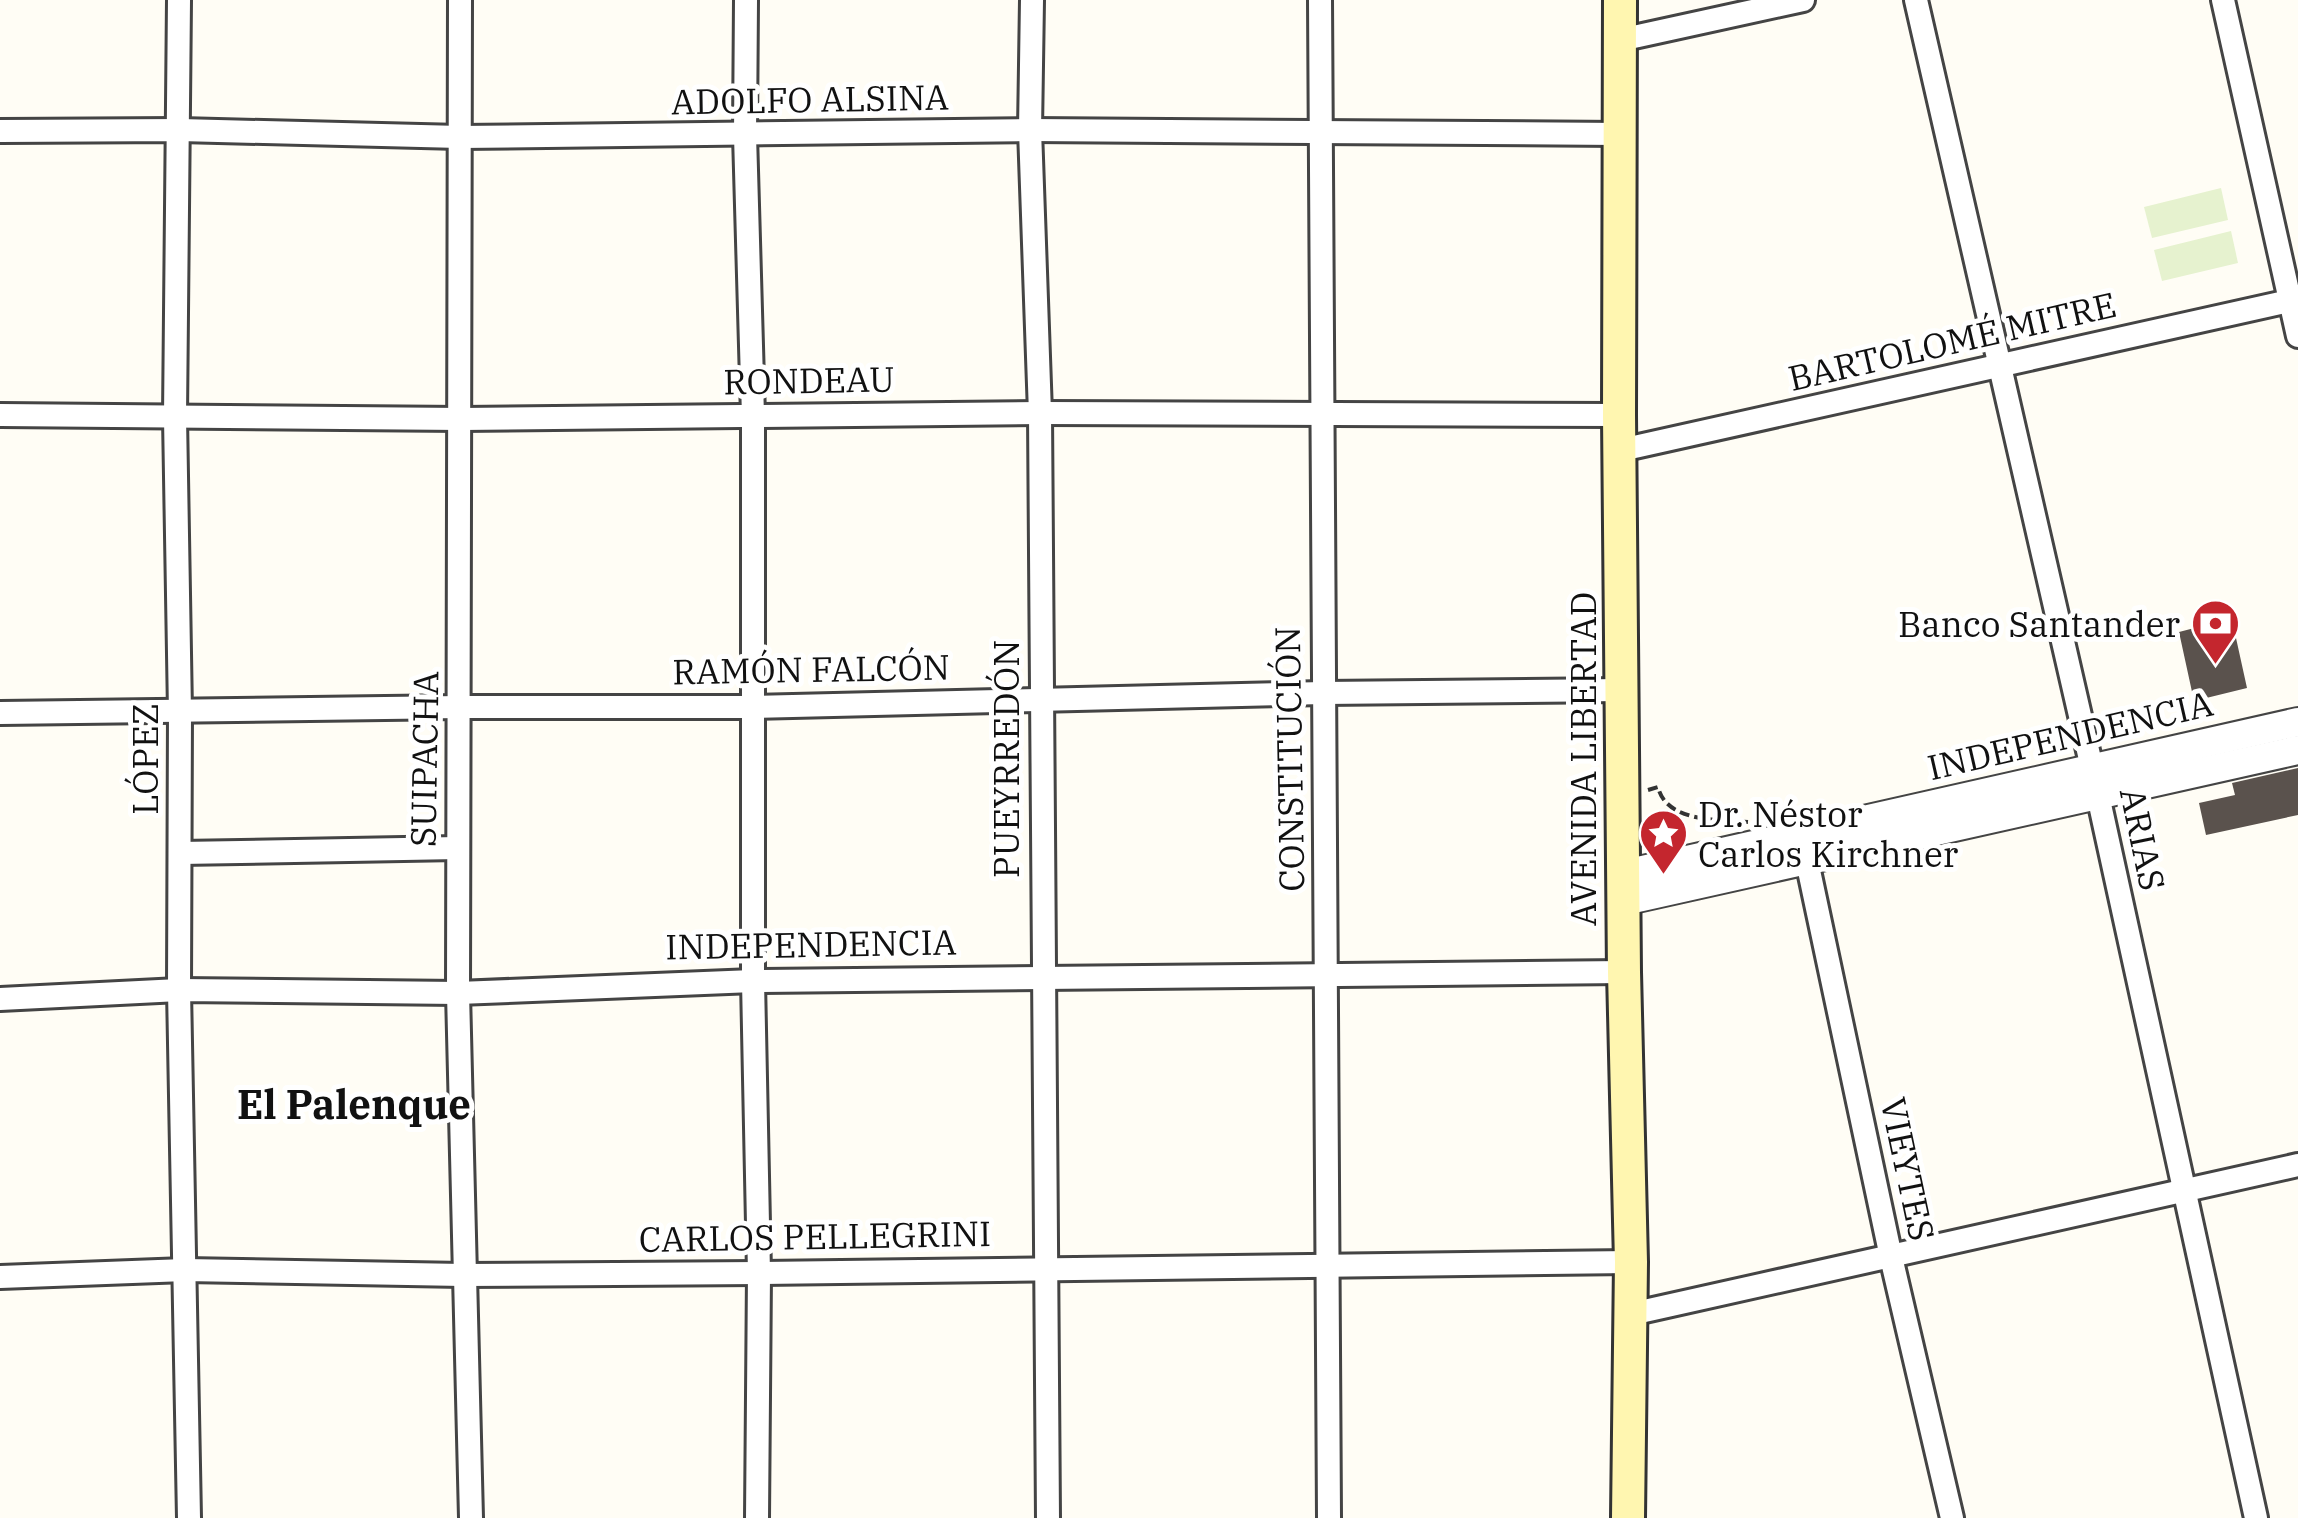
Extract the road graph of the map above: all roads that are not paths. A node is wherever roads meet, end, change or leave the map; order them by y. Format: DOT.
graph roads {
  1 [pos="179,0"];
  2 [pos="460,0"];
  3 [pos="746,0"];
  4 [pos="1032,0"];
  5 [pos="1320,0"];
  6 [pos="1620,0"];
  7 [pos="1802,0"];
  8 [pos="1916,0"];
  9 [pos="2222,0"];
  10 [pos="1620,40"];
  11 [pos="180,130"];
  12 [pos="1030,130"];
  13 [pos="1321,130"];
  14 [pos="0,131"];
  15 [pos="1620,134"];
  16 [pos="746,136"];
  17 [pos="460,137"];
  18 [pos="2294,300"];
  19 [pos="2298,336"];
  20 [pos="1999,366"];
  21 [pos="1040,413"];
  22 [pos="1321,413"];
  23 [pos="0,415"];
  24 [pos="1619,415"];
  25 [pos="176,416"];
  26 [pos="753,416"];
  27 [pos="462,420"];
  28 [pos="1622,450"];
  29 [pos="1623,690"];
  30 [pos="1323,692"];
  31 [pos="1040,700"];
  32 [pos="460,707"];
  33 [pos="752,708"];
  34 [pos="0,712"];
  35 [pos="180,712"];
  36 [pos="2298,722"];
  37 [pos="2298,750"];
  38 [pos="2095,782"];
  39 [pos="1804,847"];
  40 [pos="458,848"];
  41 [pos="180,854"];
  42 [pos="1624,887"];
  43 [pos="1624,972"];
  44 [pos="1326,974"];
  45 [pos="1043,978"];
  46 [pos="754,980"];
  47 [pos="179,990"];
  48 [pos="458,993"];
  49 [pos="0,1000"];
  50 [pos="2298,1165"];
  51 [pos="2184,1192"];
  52 [pos="1891,1257"];
  53 [pos="1632,1262"];
  54 [pos="1327,1264"];
  55 [pos="1044,1268"];
  56 [pos="184,1270"];
  57 [pos="758,1273"];
  58 [pos="463,1275"];
  59 [pos="0,1277"];
  60 [pos="1631,1314"];
  61 [pos="189,1518"];
  62 [pos="471,1518"];
  63 [pos="757,1518"];
  64 [pos="1048,1518"];
  65 [pos="1328,1518"];
  66 [pos="1628,1518"];
  67 [pos="1952,1518"];
  68 [pos="2256,1518"];
  1 -- 11 [label="street, LÓPEZ"];
  2 -- 17 [label="street, SUIPACHA"];
  3 -- 16 [label="street"];
  4 -- 12 [label="street, PUEYRREDÓN"];
  5 -- 13 [label="street, CONSTITUCIÓN"];
  6 -- 10 [label="main road, AVENIDA LIBERTAD"];
  7 -- 10 [label="street"];
  8 -- 20 [label="street, ARIAS"];
  9 -- 18 [label="street"];
  10 -- 15 [label="main road, AVENIDA LIBERTAD"];
  11 -- 14 [label="street, ADOLFO ALSINA"];
  11 -- 17 [label="street, ADOLFO ALSINA"];
  11 -- 25 [label="street, LÓPEZ"];
  12 -- 13 [label="street, ADOLFO ALSINA"];
  12 -- 16 [label="street, ADOLFO ALSINA"];
  12 -- 21 [label="street, PUEYRREDÓN"];
  13 -- 15 [label="street, ADOLFO ALSINA"];
  13 -- 22 [label="street, CONSTITUCIÓN"];
  15 -- 24 [label="main road, AVENIDA LIBERTAD"];
  16 -- 17 [label="street, ADOLFO ALSINA"];
  16 -- 26 [label="street"];
  17 -- 27 [label="street, SUIPACHA"];
  18 -- 19 [label="street"];
  18 -- 20 [label="street, BARTOLOMÉ MITRE"];
  20 -- 28 [label="street, BARTOLOMÉ MITRE"];
  20 -- 38 [label="street, ARIAS"];
  21 -- 22 [label="street, RONDEAU"];
  21 -- 26 [label="street, RONDEAU"];
  21 -- 31 [label="street, PUEYRREDÓN"];
  22 -- 24 [label="street, RONDEAU"];
  22 -- 30 [label="street, CONSTITUCIÓN"];
  23 -- 25 [label="street, RONDEAU"];
  24 -- 28 [label="main road, AVENIDA LIBERTAD"];
  25 -- 27 [label="street, RONDEAU"];
  25 -- 35 [label="street, LÓPEZ"];
  26 -- 27 [label="street, RONDEAU"];
  26 -- 33 [label="street"];
  27 -- 32 [label="street, SUIPACHA"];
  28 -- 29 [label="main road, AVENIDA LIBERTAD"];
  29 -- 30 [label="street, RAMÓN FALCÓN"];
  29 -- 42 [label="main road, AVENIDA LIBERTAD"];
  30 -- 31 [label="street, RAMÓN FALCÓN"];
  30 -- 44 [label="street, CONSTITUCIÓN"];
  31 -- 33 [label="street, RAMÓN FALCÓN"];
  31 -- 45 [label="street, PUEYRREDÓN"];
  32 -- 33 [label="street, RAMÓN FALCÓN"];
  32 -- 35 [label="street, RAMÓN FALCÓN"];
  32 -- 40 [label="street, SUIPACHA"];
  33 -- 46 [label="street"];
  34 -- 35 [label="street, RAMÓN FALCÓN"];
  35 -- 41 [label="street, LÓPEZ"];
  36 -- 38 [label="street, INDEPENDENCIA"];
  37 -- 38 [label="street, INDEPENDENCIA"];
  38 -- 39 [label="street, INDEPENDENCIA"];
  38 -- 51 [label="street, ARIAS"];
  39 -- 42 [label="street, INDEPENDENCIA"];
  39 -- 42 [label="street, INDEPENDENCIA"];
  39 -- 52 [label="street, VIEYTES"];
  40 -- 41 [label="street"];
  40 -- 48 [label="street, SUIPACHA"];
  41 -- 47 [label="street, LÓPEZ"];
  42 -- 43 [label="main road, AVENIDA LIBERTAD"];
  43 -- 44 [label="street, INDEPENDENCIA"];
  43 -- 53 [label="main road, AVENIDA LIBERTAD"];
  44 -- 45 [label="street, INDEPENDENCIA"];
  44 -- 54 [label="street, CONSTITUCIÓN"];
  45 -- 46 [label="street, INDEPENDENCIA"];
  45 -- 55 [label="street, PUEYRREDÓN"];
  46 -- 48 [label="street, INDEPENDENCIA"];
  46 -- 57 [label="street"];
  47 -- 48 [label="street, INDEPENDENCIA"];
  47 -- 49 [label="street, INDEPENDENCIA"];
  47 -- 56 [label="street, LÓPEZ"];
  48 -- 58 [label="street, SUIPACHA"];
  50 -- 51 [label="street"];
  51 -- 52 [label="street"];
  51 -- 68 [label="street, ARIAS"];
  52 -- 60 [label="street"];
  52 -- 67 [label="street, VIEYTES"];
  53 -- 54 [label="street, CARLOS PELLEGRINI"];
  53 -- 60 [label="main road, AVENIDA LIBERTAD"];
  54 -- 55 [label="street, CARLOS PELLEGRINI"];
  54 -- 65 [label="street, CONSTITUCIÓN"];
  55 -- 57 [label="street, CARLOS PELLEGRINI"];
  55 -- 64 [label="street, PUEYRREDÓN"];
  56 -- 58 [label="street, CARLOS PELLEGRINI"];
  56 -- 59 [label="street, CARLOS PELLEGRINI"];
  56 -- 61 [label="street, LÓPEZ"];
  57 -- 58 [label="street, CARLOS PELLEGRINI"];
  57 -- 63 [label="street"];
  58 -- 62 [label="street, SUIPACHA"];
  60 -- 66 [label="main road, AVENIDA LIBERTAD"];
}
